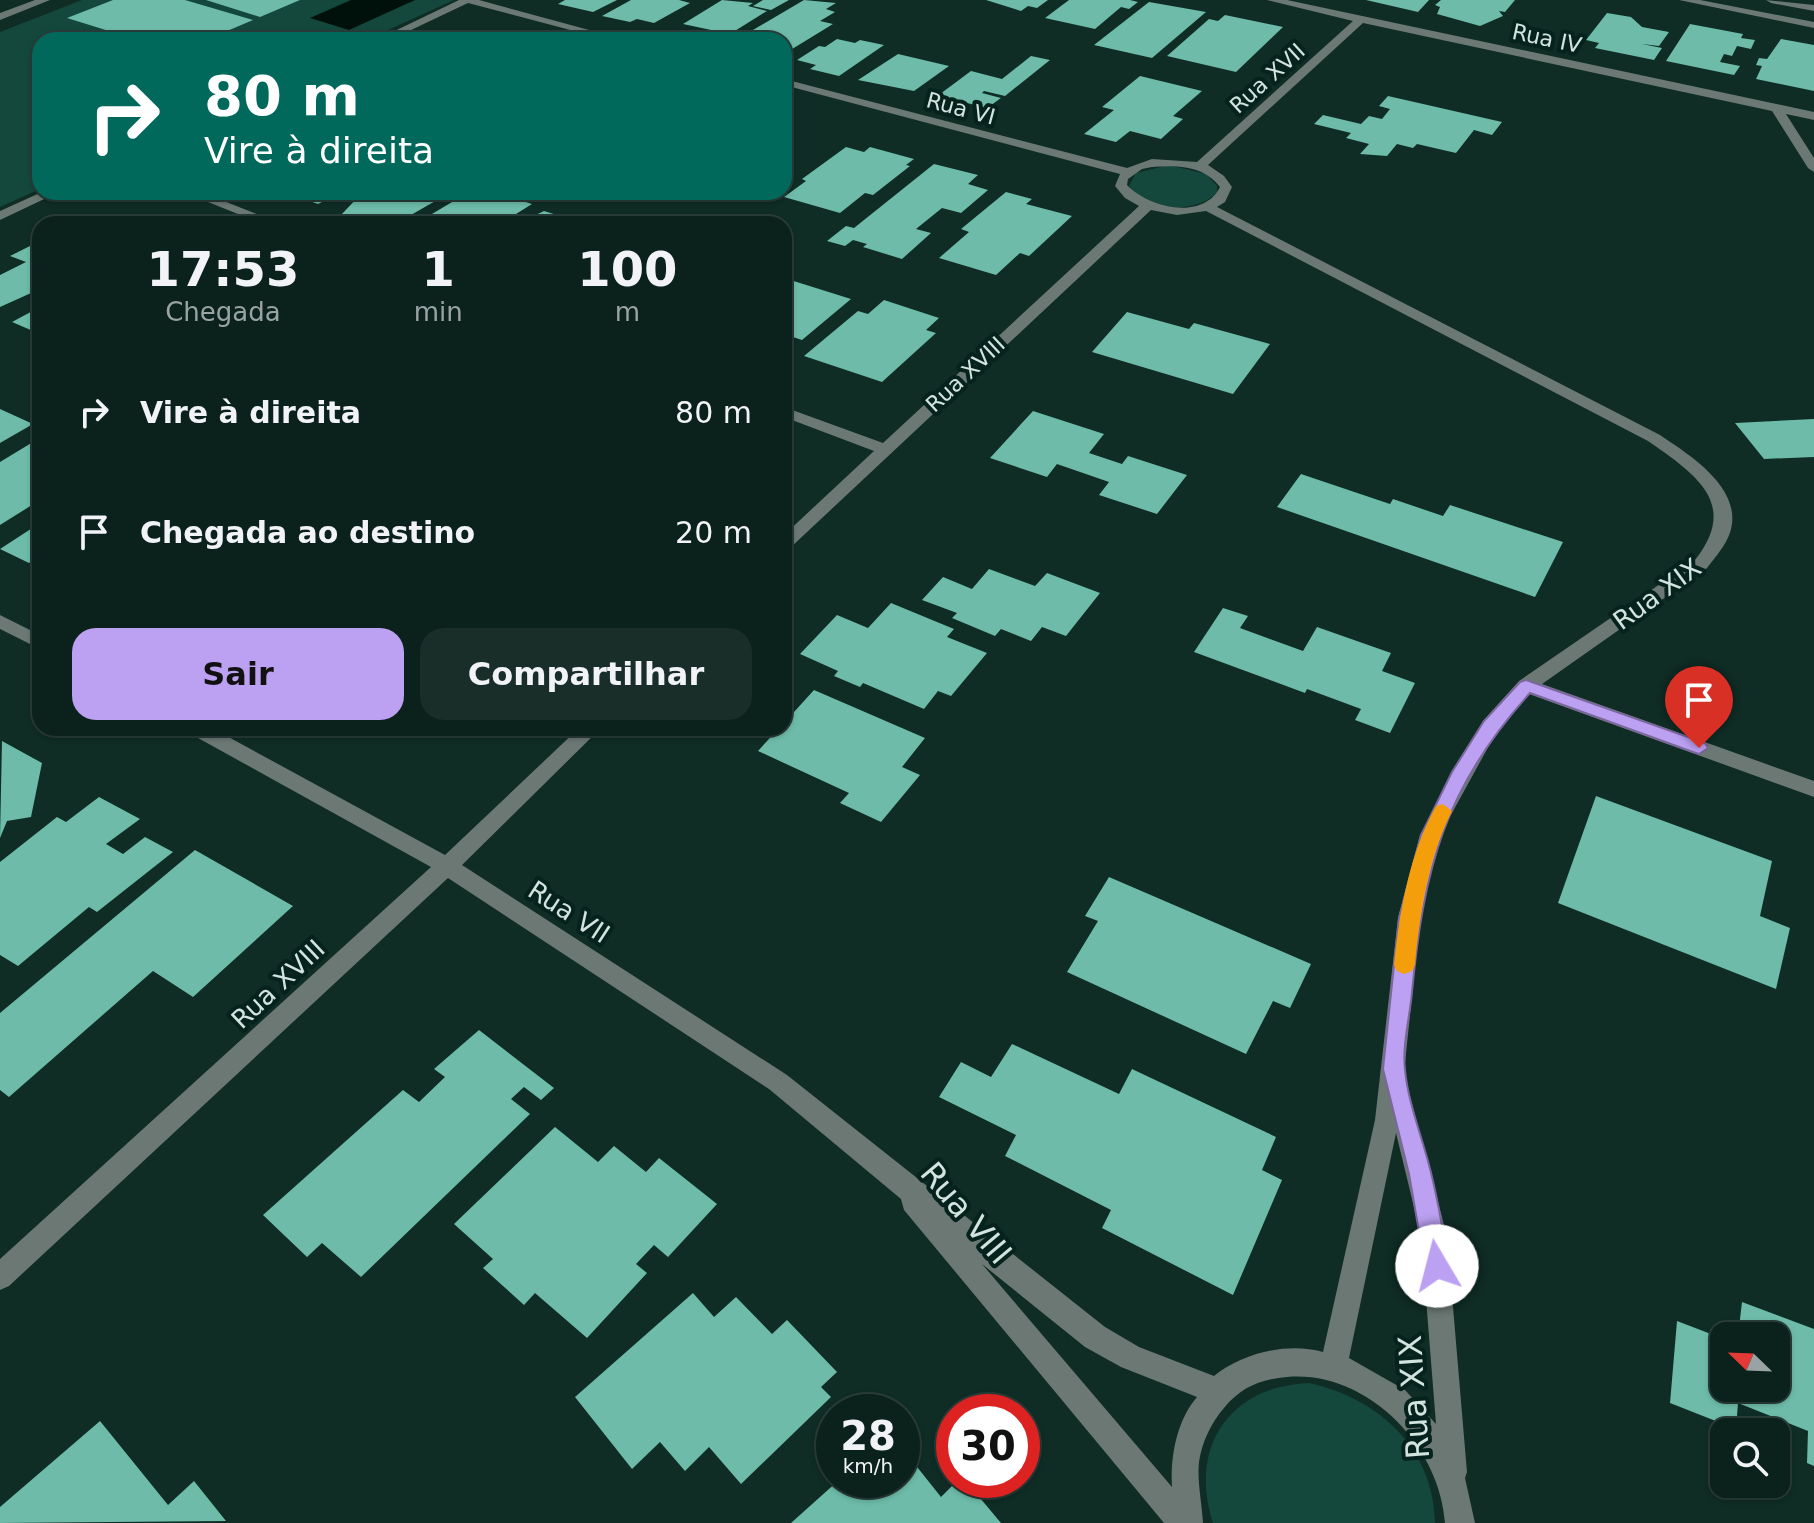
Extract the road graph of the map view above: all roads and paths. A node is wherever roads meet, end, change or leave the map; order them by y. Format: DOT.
graph roads {
  1 [pos="45,0"];
  2 [pos="467,0"];
  3 [pos="1272,0"];
  4 [pos="1684,0"];
  5 [pos="1771,0"];
  6 [pos="1814,8"];
  7 [pos="3,14"];
  8 [pos="1361,19"];
  9 [pos="1814,25"];
  10 [pos="398,32"];
  11 [pos="590,32"];
  12 [pos="792,84"];
  13 [pos="1776,107"];
  14 [pos="1814,116"];
  15 [pos="1199,167"];
  16 [pos="1814,168"];
  17 [pos="1128,172"];
  18 [pos="35,200"];
  19 [pos="210,200"];
  20 [pos="1147,206"];
  21 [pos="1207,207"];
  22 [pos="0,216"];
  23 [pos="254,216"];
  24 [pos="792,415"];
  25 [pos="883,449"];
  26 [pos="792,536"];
  27 [pos="0,621"];
  28 [pos="32,639"];
  29 [pos="1526,686"];
  30 [pos="211,736"];
  31 [pos="583,736"];
  32 [pos="1814,789"];
  33 [pos="447,866"];
  34 [pos="1393,1069"];
  35 [pos="890,1175"];
  36 [pos="0,1277"];
  37 [pos="1334,1365"];
  38 [pos="1217,1391"];
  39 [pos="1453,1486"];
  40 [pos="1185,1523"];
  41 [pos="1460,1523"];
  1 -- 7 [label="street"];
  2 -- 10 [label="street"];
  2 -- 11 [label="street"];
  3 -- 8 [label="street, Rua IV"];
  4 -- 9 [label="street"];
  5 -- 6 [label="street"];
  8 -- 13 [label="street, Rua IV"];
  8 -- 15 [label="street, Rua XVII"];
  12 -- 17 [label="street, Rua VI"];
  13 -- 14 [label="street, Rua IV"];
  13 -- 16 [label="street"];
  15 -- 17 [label="street"];
  15 -- 21 [label="street"];
  17 -- 20 [label="street"];
  18 -- 22 [label="street"];
  19 -- 23 [label="street"];
  20 -- 21 [label="street"];
  20 -- 25 [label="street, Rua XVIII"];
  21 -- 29 [label="street, Rua XIX"];
  24 -- 25 [label="street"];
  25 -- 26 [label="street, Rua XVIII"];
  27 -- 28 [label="street"];
  29 -- 32 [label="street"];
  29 -- 34 [label="street, Rua XIX"];
  30 -- 33 [label="street, Rua VII"];
  31 -- 33 [label="street, Rua XVIII"];
  33 -- 35 [label="street, Rua VII"];
  33 -- 36 [label="street, Rua XVIII"];
  34 -- 37 [label="street, Rua XIX"];
  34 -- 39 [label="street, Rua XIX"];
  35 -- 38 [label="street, Rua VIII"];
  35 -- 40 [label="street, Rua VIII"];
  37 -- 38 [label="street"];
  37 -- 39 [label="street"];
  38 -- 40 [label="street"];
  39 -- 41 [label="street"];
}
